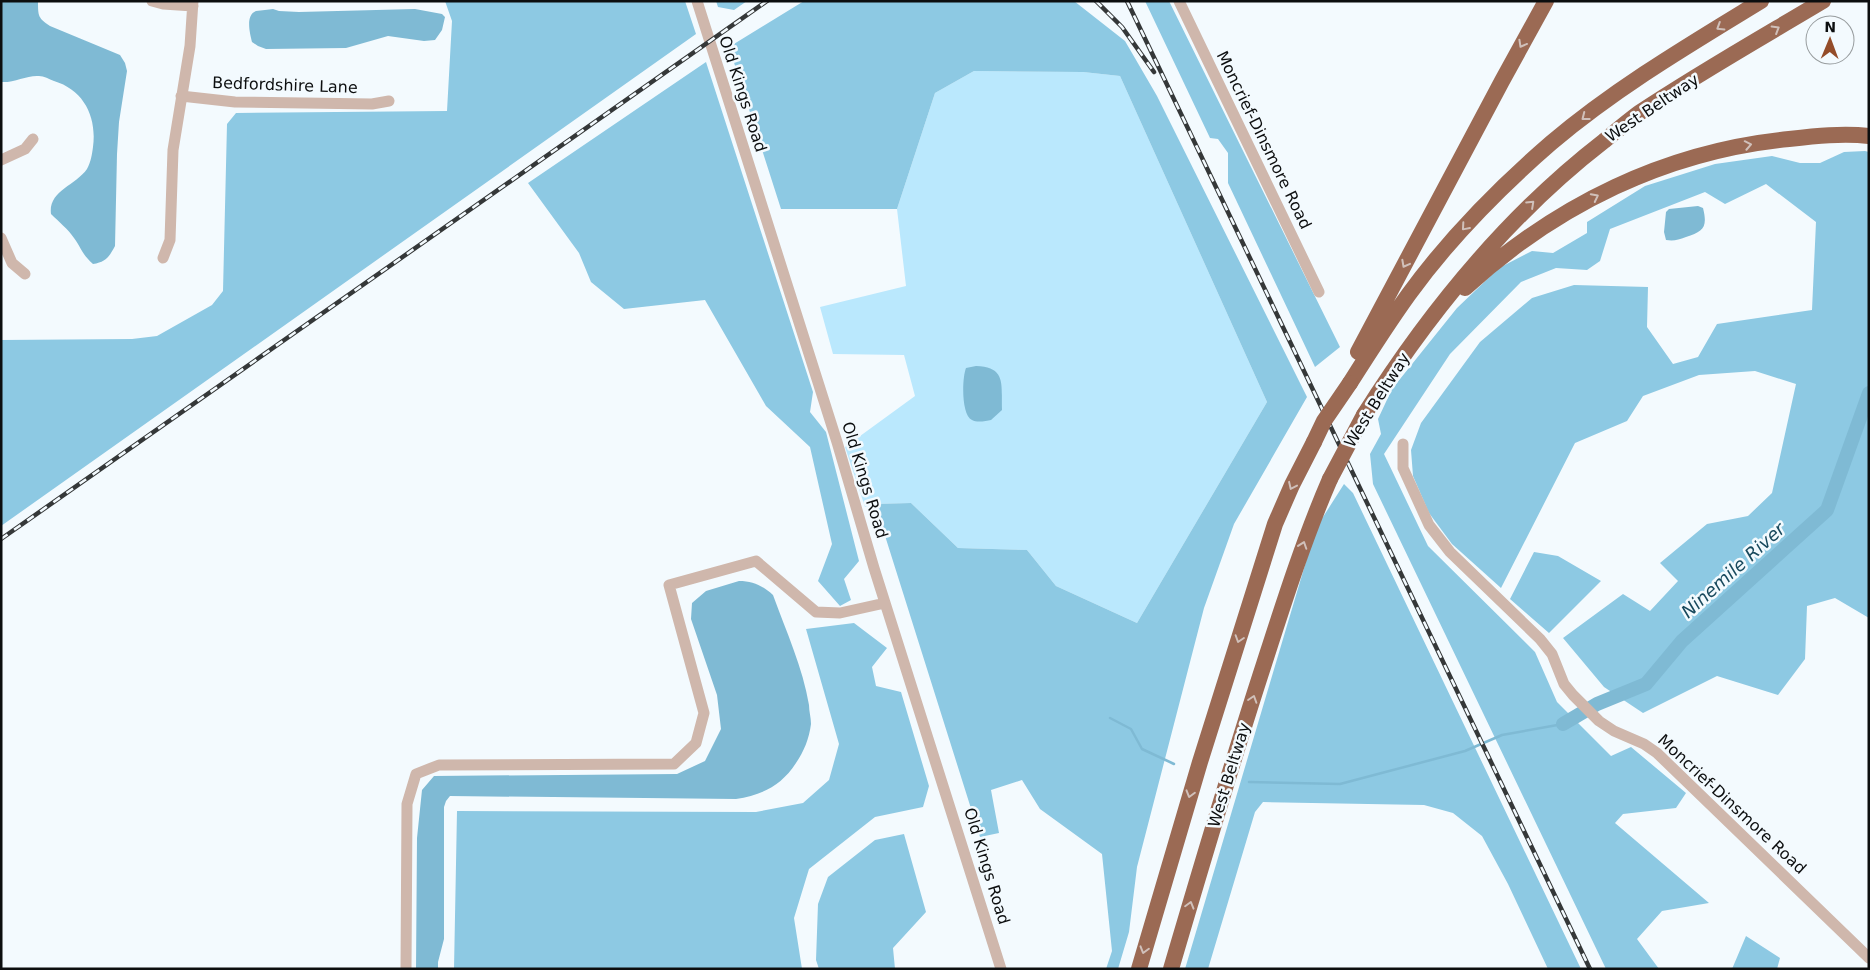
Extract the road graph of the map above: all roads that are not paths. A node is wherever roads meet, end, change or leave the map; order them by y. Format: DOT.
graph roads {
  1 [pos="152,1"];
  2 [pos="696,1"];
  3 [pos="1179,1"];
  4 [pos="1546,1"];
  5 [pos="1761,1"];
  6 [pos="1823,1"];
  7 [pos="193,4"];
  8 [pos="181,96"];
  9 [pos="389,101"];
  10 [pos="1869,136"];
  11 [pos="33,139"];
  12 [pos="1,160"];
  13 [pos="1,238"];
  14 [pos="163,258"];
  15 [pos="25,274"];
  16 [pos="1319,292"];
  17 [pos="1430,320"];
  18 [pos="1348,379"];
  19 [pos="1402,444"];
  20 [pos="885,603"];
  21 [pos="1869,958"];
  22 [pos="406,969"];
  23 [pos="1001,969"];
  24 [pos="1139,969"];
  25 [pos="1172,969"];
  1 -- 7 [label="street"];
  2 -- 20 [label="street, Old Kings Road"];
  3 -- 16 [label="street, Moncrief-Dinsmore Road"];
  4 -- 18 [label="highway, one-way"];
  5 -- 18 [label="highway, West Beltway, one-way"];
  17 -- 6 [label="highway, West Beltway, one-way"];
  7 -- 8 [label="street"];
  8 -- 9 [label="street, Bedfordshire Lane"];
  8 -- 14 [label="street"];
  17 -- 10 [label="highway, one-way"];
  11 -- 12 [label="street"];
  13 -- 15 [label="street"];
  25 -- 17 [label="highway, West Beltway, one-way, bridge"];
  18 -- 24 [label="highway, West Beltway, one-way, bridge"];
  19 -- 21 [label="street, Moncrief-Dinsmore Road"];
  20 -- 22 [label="street"];
  20 -- 23 [label="street, Old Kings Road"];
}
